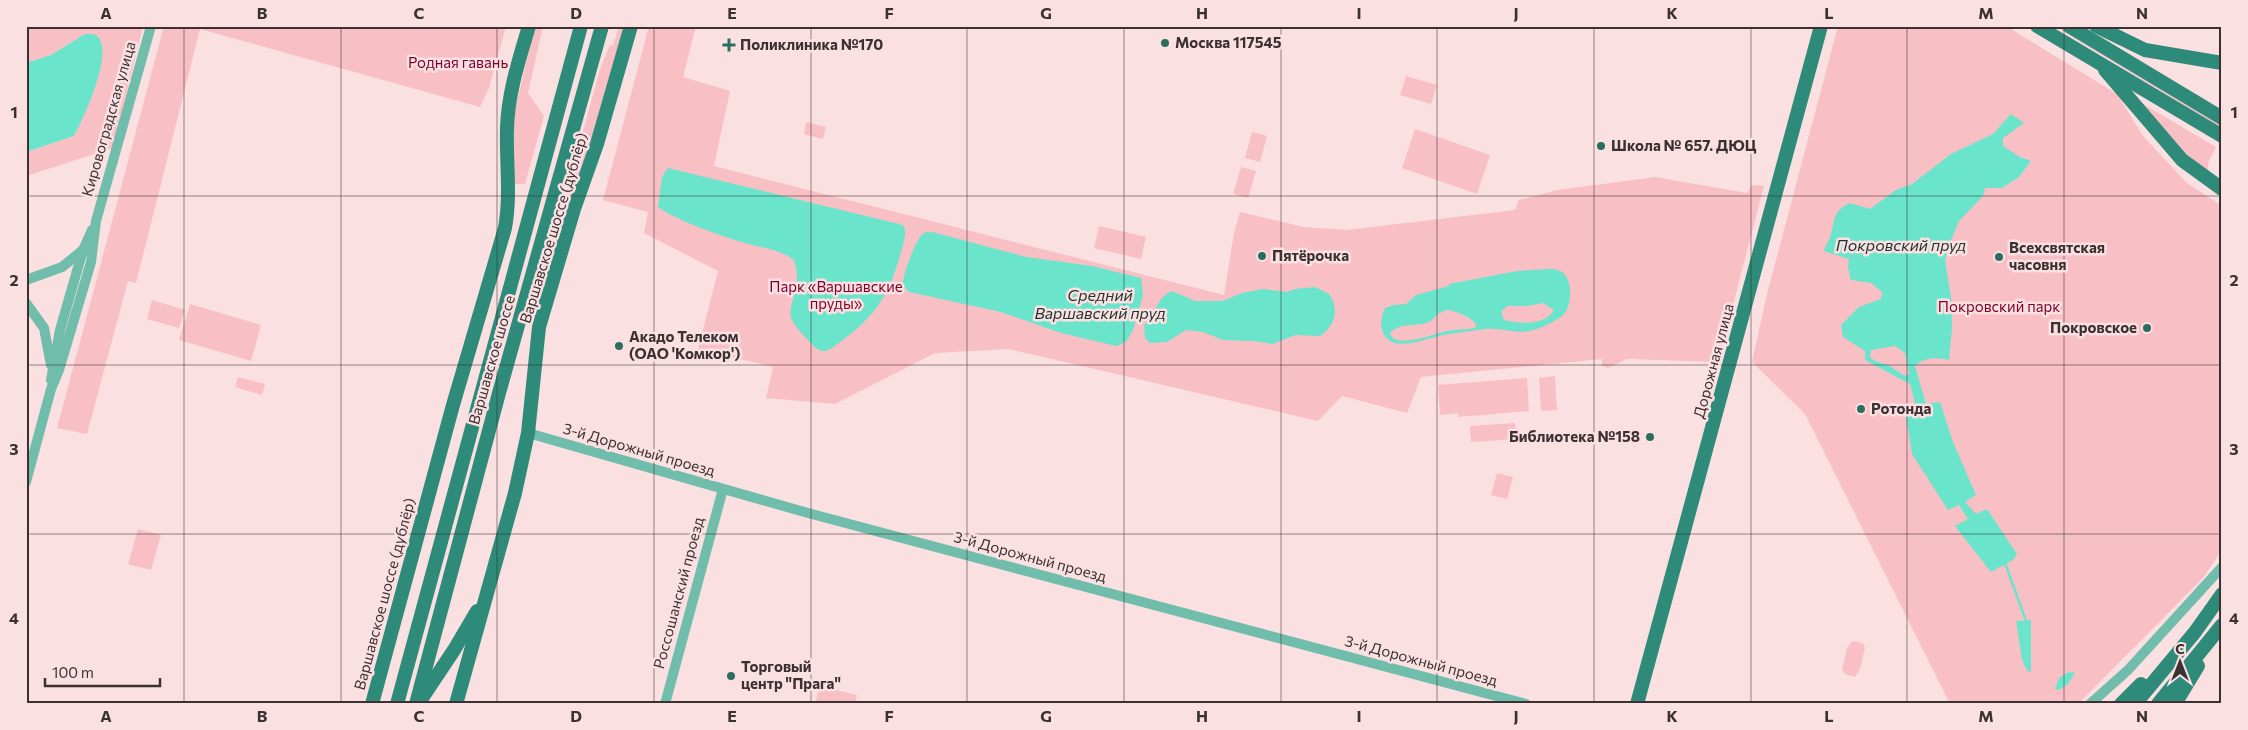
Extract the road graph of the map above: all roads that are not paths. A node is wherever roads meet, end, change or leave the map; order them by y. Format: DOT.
graph roads {
  1 [pos="151,26"];
  2 [pos="530,26"];
  3 [pos="581,26"];
  4 [pos="602,26"];
  5 [pos="631,26"];
  6 [pos="1821,26"];
  7 [pos="2037,26"];
  8 [pos="2069,26"];
  9 [pos="2095,26"];
  10 [pos="2100,64"];
  11 [pos="2222,64"];
  12 [pos="2183,94"];
  13 [pos="2222,118"];
  14 [pos="2222,136"];
  15 [pos="2222,189"];
  16 [pos="96,221"];
  17 [pos="544,235"];
  18 [pos="83,250"];
  19 [pos="62,267"];
  20 [pos="76,276"];
  21 [pos="31,279"];
  22 [pos="26,286"];
  23 [pos="83,290"];
  24 [pos="26,302"];
  25 [pos="539,327"];
  26 [pos="44,328"];
  27 [pos="71,329"];
  28 [pos="60,333"];
  29 [pos="52,371"];
  30 [pos="51,388"];
  31 [pos="528,433"];
  32 [pos="26,482"];
  33 [pos="723,490"];
  34 [pos="2222,567"];
  35 [pos="487,593"];
  36 [pos="2222,594"];
  37 [pos="2222,625"];
  38 [pos="2222,629"];
  39 [pos="2195,632"];
  40 [pos="372,704"];
  41 [pos="397,704"];
  42 [pos="417,704"];
  43 [pos="456,704"];
  44 [pos="665,704"];
  45 [pos="1526,704"];
  46 [pos="1637,704"];
  47 [pos="2090,704"];
  48 [pos="2121,704"];
  49 [pos="2135,704"];
  50 [pos="2158,704"];
  51 [pos="2175,704"];
  1 -- 16 [label="street, Кировоградская улица"];
  2 -- 40 [label="main road, Варшавское шоссе (дублёр)"];
  3 -- 41 [label="main road, Варшавское шоссе"];
  4 -- 17 [label="main road, Варшавское шоссе"];
  5 -- 25 [label="main road, Варшавское шоссе (дублёр)"];
  6 -- 46 [label="main road, Дорожная улица"];
  7 -- 10 [label="main road"];
  8 -- 12 [label="main road"];
  9 -- 11 [label="main road"];
  9 -- 12 [label="main road"];
  10 -- 14 [label="main road"];
  10 -- 15 [label="main road"];
  12 -- 13 [label="main road"];
  16 -- 18 [label="street, Кировоградская улица"];
  16 -- 23 [label="street, Кировоградская улица"];
  17 -- 25 [label="main road"];
  17 -- 42 [label="main road, Варшавское шоссе"];
  18 -- 19 [label="street"];
  18 -- 20 [label="street, Кировоградская улица"];
  19 -- 20 [label="street"];
  19 -- 21 [label="street"];
  20 -- 23 [label="street"];
  20 -- 28 [label="street, Кировоградская улица"];
  21 -- 22 [label="street"];
  23 -- 27 [label="street, Кировоградская улица"];
  24 -- 26 [label="street"];
  25 -- 31 [label="main road, Варшавское шоссе (дублёр)"];
  26 -- 28 [label="street"];
  26 -- 29 [label="street"];
  27 -- 28 [label="street"];
  27 -- 30 [label="street, Кировоградская улица"];
  28 -- 29 [label="street, Кировоградская улица"];
  29 -- 30 [label="street, Кировоградская улица"];
  30 -- 32 [label="street, Кировоградская улица"];
  31 -- 33 [label="street, 3-й Дорожный проезд"];
  31 -- 35 [label="main road, Варшавское шоссе (дублёр)"];
  33 -- 44 [label="street, Россошанский проезд"];
  33 -- 45 [label="street, 3-й Дорожный проезд"];
  34 -- 47 [label="street"];
  35 -- 42 [label="main road"];
  35 -- 43 [label="main road, Варшавское шоссе (дублёр)"];
  36 -- 39 [label="main road"];
  37 -- 50 [label="main road"];
  38 -- 51 [label="main road"];
  39 -- 48 [label="main road"];
  39 -- 49 [label="main road"];
}
